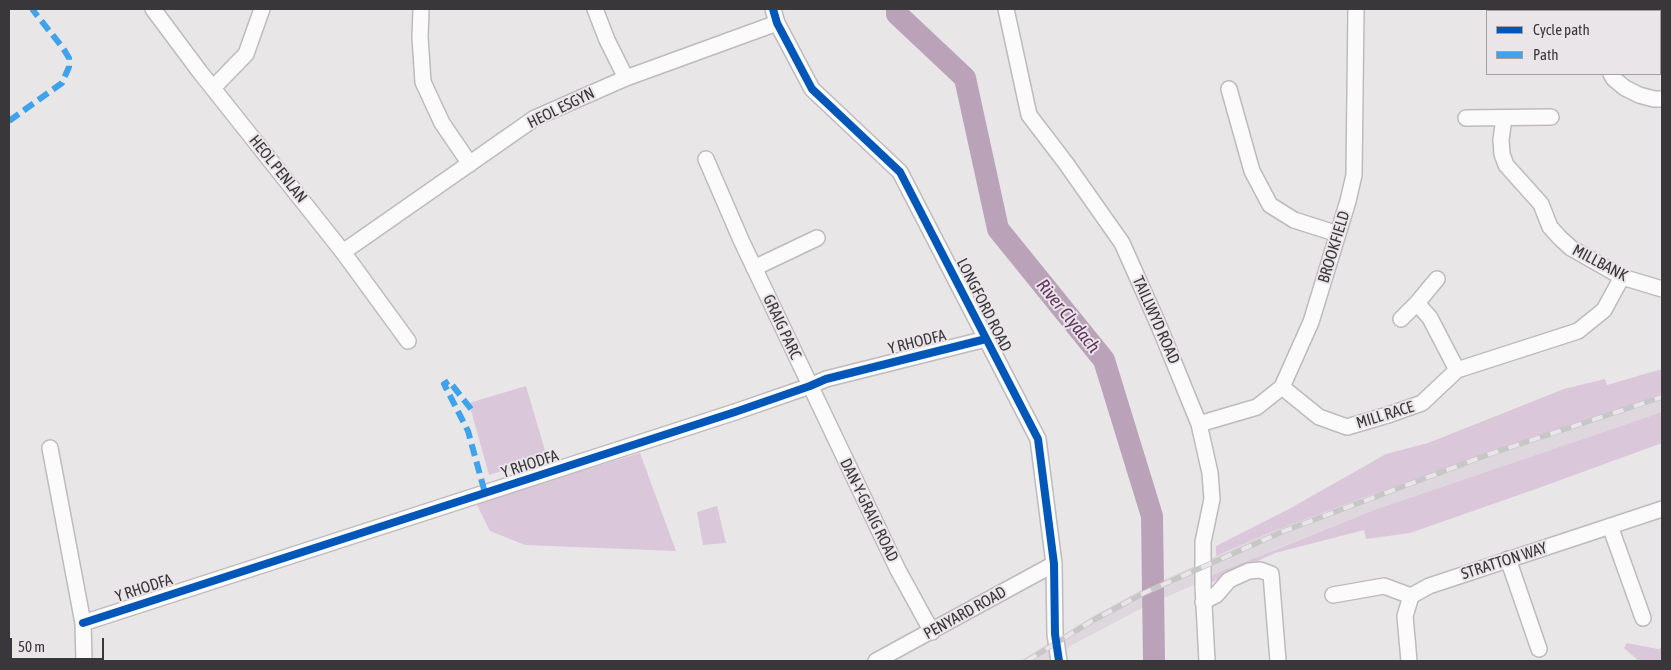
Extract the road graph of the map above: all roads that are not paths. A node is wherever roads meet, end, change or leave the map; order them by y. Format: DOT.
graph roads {
  1 [pos="153,9"];
  2 [pos="262,9"];
  3 [pos="421,9"];
  4 [pos="595,9"];
  5 [pos="1006,9"];
  6 [pos="1356,9"];
  7 [pos="775,16"];
  8 [pos="1611,75"];
  9 [pos="626,78"];
  10 [pos="213,88"];
  11 [pos="1229,89"];
  12 [pos="1662,99"];
  13 [pos="1551,117"];
  14 [pos="1466,118"];
  15 [pos="1504,118"];
  16 [pos="706,160"];
  17 [pos="470,164"];
  18 [pos="1338,234"];
  19 [pos="817,238"];
  20 [pos="343,252"];
  21 [pos="754,268"];
  22 [pos="1622,277"];
  23 [pos="1437,279"];
  24 [pos="1662,289"];
  25 [pos="1417,303"];
  26 [pos="1400,319"];
  27 [pos="404,336"];
  28 [pos="986,339"];
  29 [pos="1457,370"];
  30 [pos="810,386"];
  31 [pos="1282,387"];
  32 [pos="1199,424"];
  33 [pos="50,448"];
  34 [pos="1662,509"];
  35 [pos="1610,526"];
  36 [pos="1508,559"];
  37 [pos="1054,564"];
  38 [pos="1333,595"];
  39 [pos="1411,596"];
  40 [pos="1204,602"];
  41 [pos="1643,618"];
  42 [pos="83,623"];
  43 [pos="932,632"];
  44 [pos="1539,649"];
  45 [pos="84,661"];
  46 [pos="876,661"];
  47 [pos="1059,661"];
  48 [pos="1207,661"];
  49 [pos="1278,661"];
  50 [pos="1409,661"];
  1 -- 10 [label="street, HEOL PENLAN"];
  2 -- 10 [label="street"];
  3 -- 17 [label="street"];
  4 -- 9 [label="street"];
  5 -- 32 [label="street, TAILLWYD ROAD"];
  6 -- 18 [label="street, BROOKFIELD"];
  7 -- 9 [label="street, HEOL ESGYN"];
  7 -- 28 [label="street, LONGFORD ROAD"];
  8 -- 12 [label="street"];
  9 -- 17 [label="street, HEOL ESGYN"];
  10 -- 20 [label="street, HEOL PENLAN"];
  11 -- 18 [label="street"];
  13 -- 15 [label="street"];
  14 -- 15 [label="street"];
  15 -- 22 [label="street, MILLBANK"];
  16 -- 21 [label="street, GRAIG PARC"];
  17 -- 20 [label="street, HEOL ESGYN"];
  18 -- 31 [label="street, BROOKFIELD"];
  19 -- 21 [label="street"];
  20 -- 27 [label="street, HEOL PENLAN"];
  21 -- 30 [label="street, GRAIG PARC"];
  22 -- 24 [label="street, MILLBANK"];
  22 -- 29 [label="street, MILL RACE"];
  23 -- 25 [label="street"];
  25 -- 26 [label="street"];
  25 -- 29 [label="street"];
  28 -- 30 [label="street, Y RHODFA"];
  28 -- 37 [label="street, LONGFORD ROAD"];
  29 -- 31 [label="street, MILL RACE"];
  30 -- 42 [label="street, Y RHODFA"];
  30 -- 43 [label="street, DAN-Y-GRAIG ROAD"];
  31 -- 32 [label="street, BROOKFIELD"];
  32 -- 40 [label="street, TAILLWYD ROAD"];
  33 -- 42 [label="street"];
  34 -- 35 [label="street, STRATTON WAY"];
  35 -- 36 [label="street, STRATTON WAY"];
  35 -- 41 [label="street"];
  36 -- 39 [label="street, STRATTON WAY"];
  36 -- 44 [label="street"];
  37 -- 43 [label="street, PENYARD ROAD"];
  37 -- 47 [label="street, LONGFORD ROAD"];
  38 -- 39 [label="street"];
  39 -- 50 [label="street"];
  40 -- 48 [label="street, TAILLWYD ROAD"];
  40 -- 49 [label="street"];
  42 -- 45 [label="street"];
  43 -- 46 [label="street, PENYARD ROAD"];
}
